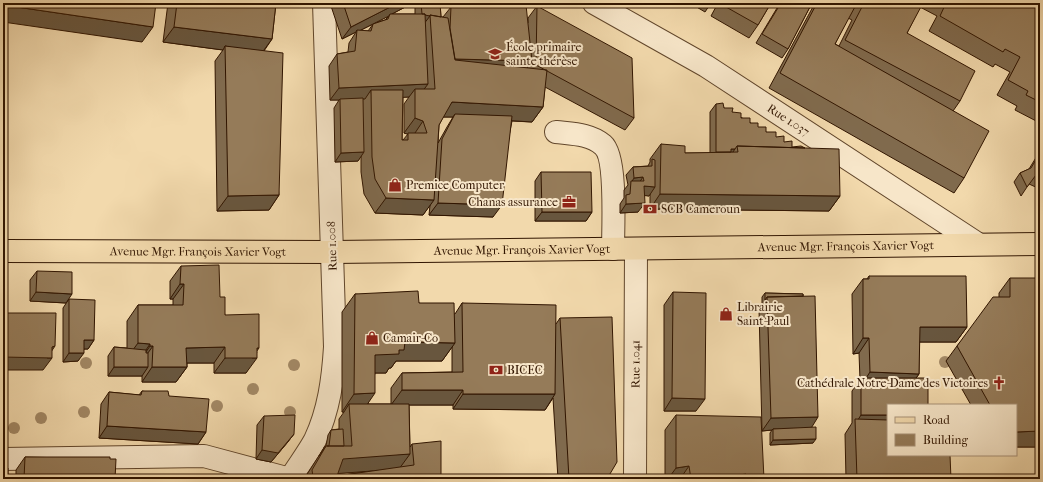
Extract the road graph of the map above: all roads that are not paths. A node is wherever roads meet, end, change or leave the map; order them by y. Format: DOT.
graph roads {
  1 [pos="324,3"];
  2 [pos="594,3"];
  3 [pos="556,132"];
  4 [pos="978,244"];
  5 [pos="1040,244"];
  6 [pos="613,249"];
  7 [pos="636,249"];
  8 [pos="3,251"];
  9 [pos="332,252"];
  10 [pos="3,459"];
  11 [pos="290,479"];
  12 [pos="635,479"];
  1 -- 9 [label="street, Rue 1.008"];
  2 -- 4 [label="street, Rue 1.037"];
  3 -- 6 [label="street"];
  4 -- 5 [label="main road, Avenue Mgr. François Xavier Vogt"];
  4 -- 7 [label="main road, Avenue Mgr. François Xavier Vogt"];
  6 -- 7 [label="main road, Avenue Mgr. François Xavier Vogt"];
  6 -- 9 [label="main road, Avenue Mgr. François Xavier Vogt"];
  7 -- 12 [label="street, Rue 1.041"];
  8 -- 9 [label="main road, Avenue Mgr. François Xavier Vogt"];
  9 -- 11 [label="street, Rue 1.008"];
  10 -- 11 [label="street"];
}
